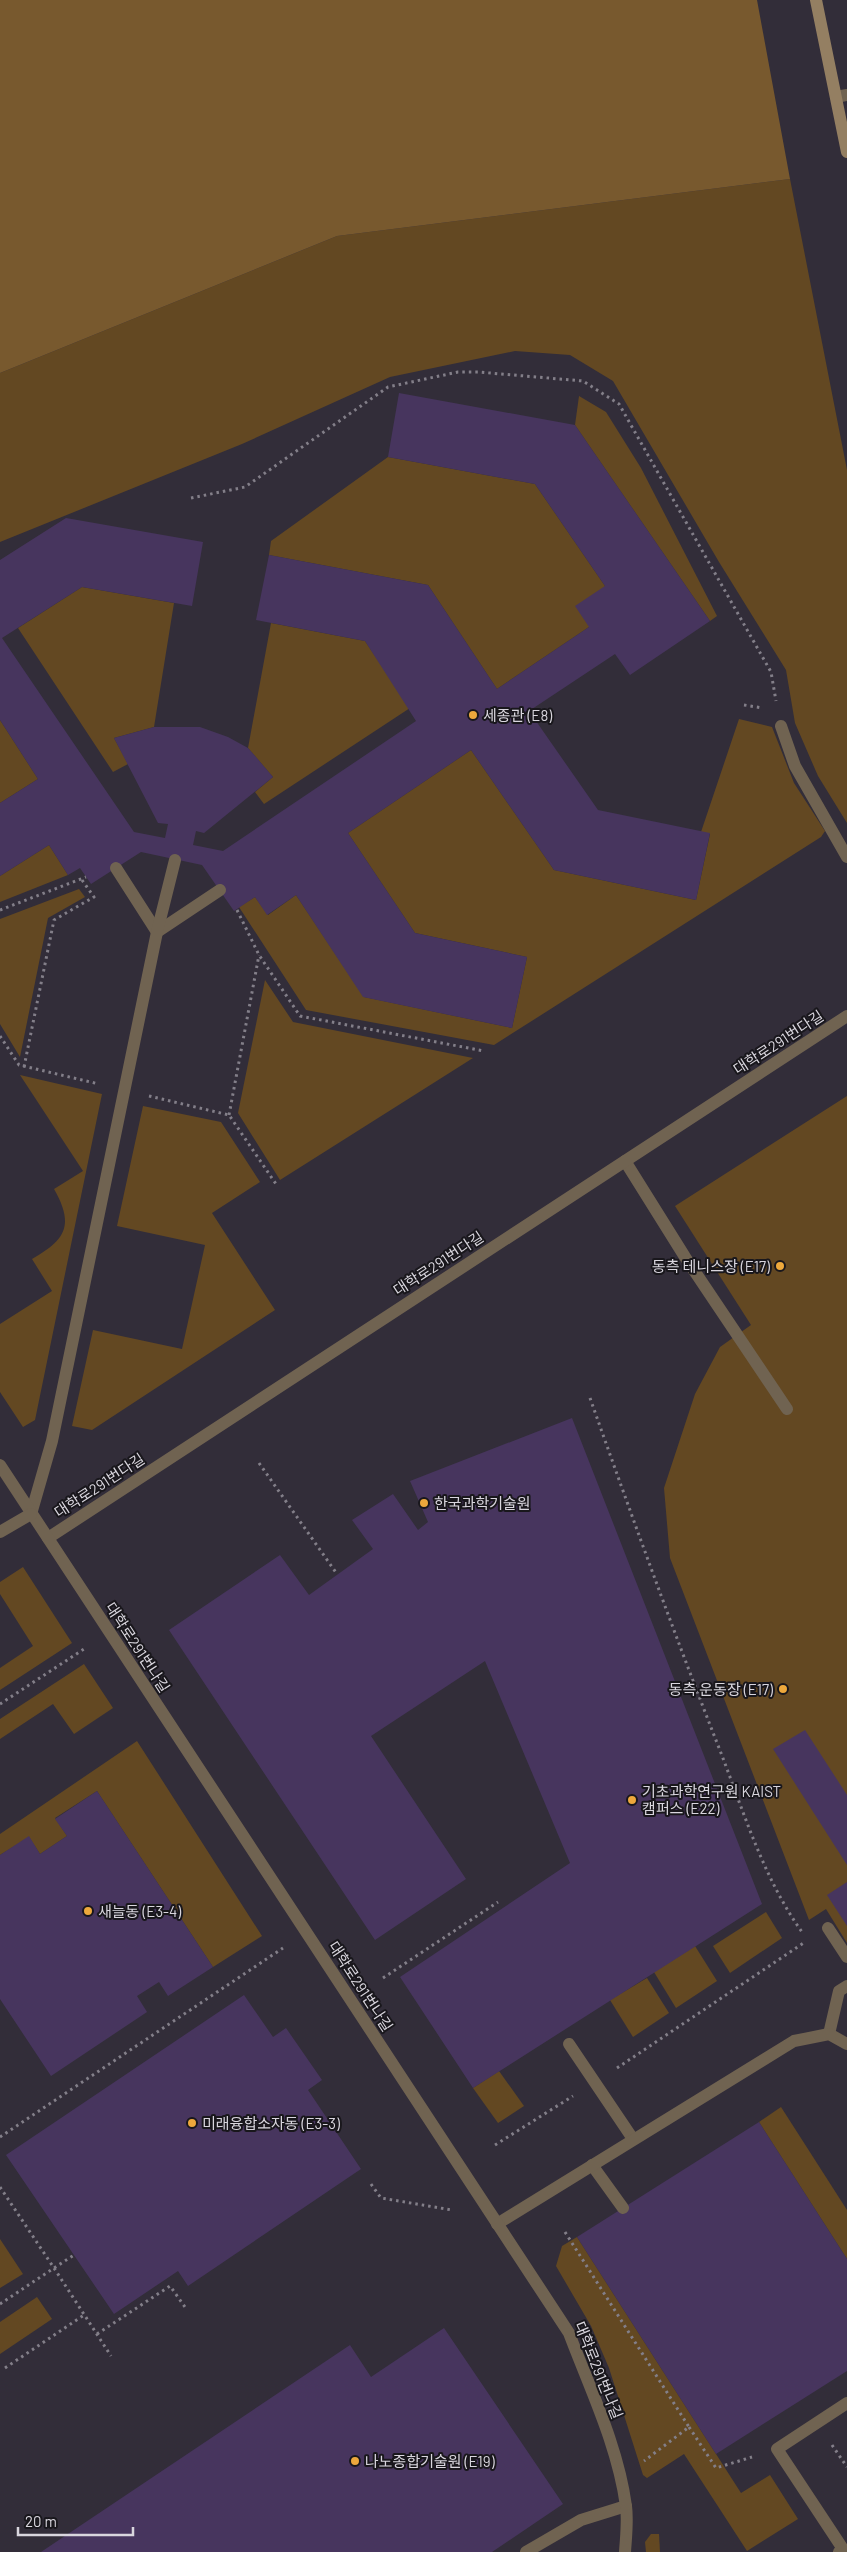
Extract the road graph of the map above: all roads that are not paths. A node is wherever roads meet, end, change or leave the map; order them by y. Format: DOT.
graph roads {
  1 [pos="816,0"];
  2 [pos="841,96"];
  3 [pos="847,152"];
  4 [pos="781,726"];
  5 [pos="847,857"];
  6 [pos="175,860"];
  7 [pos="116,868"];
  8 [pos="220,890"];
  9 [pos="157,932"];
  10 [pos="847,1016"];
  11 [pos="625,1161"];
  12 [pos="787,1409"];
  13 [pos="0,1465"];
  14 [pos="31,1514"];
  15 [pos="0,1532"];
  16 [pos="48,1538"];
  17 [pos="828,1928"];
  18 [pos="847,1958"];
  19 [pos="847,1986"];
  20 [pos="829,2034"];
  21 [pos="569,2044"];
  22 [pos="847,2044"];
  23 [pos="633,2140"];
  24 [pos="592,2165"];
  25 [pos="622,2208"];
  26 [pos="497,2224"];
  27 [pos="847,2404"];
  28 [pos="626,2506"];
  29 [pos="526,2552"];
  30 [pos="625,2552"];
  31 [pos="839,2552"];
  1 -- 2 [label="main road"];
  2 -- 3 [label="main road"];
  4 -- 5 [label="street"];
  6 -- 9 [label="street"];
  7 -- 9 [label="street"];
  8 -- 9 [label="street"];
  9 -- 14 [label="street"];
  10 -- 11 [label="street, 대학로291번다길"];
  11 -- 12 [label="street"];
  11 -- 16 [label="street, 대학로291번다길"];
  13 -- 14 [label="street, 대학로291번나길"];
  14 -- 15 [label="street, 대학로291번다길"];
  14 -- 16 [label="street, 대학로291번나길"];
  16 -- 26 [label="street, 대학로291번나길"];
  17 -- 18 [label="street"];
  19 -- 20 [label="street"];
  20 -- 22 [label="street"];
  20 -- 23 [label="street"];
  21 -- 23 [label="street"];
  23 -- 24 [label="street"];
  24 -- 25 [label="street"];
  24 -- 26 [label="street"];
  26 -- 28 [label="street, 대학로291번나길"];
  27 -- 31 [label="street"];
  28 -- 29 [label="street"];
  28 -- 30 [label="street, 대학로291번나길"];
}
